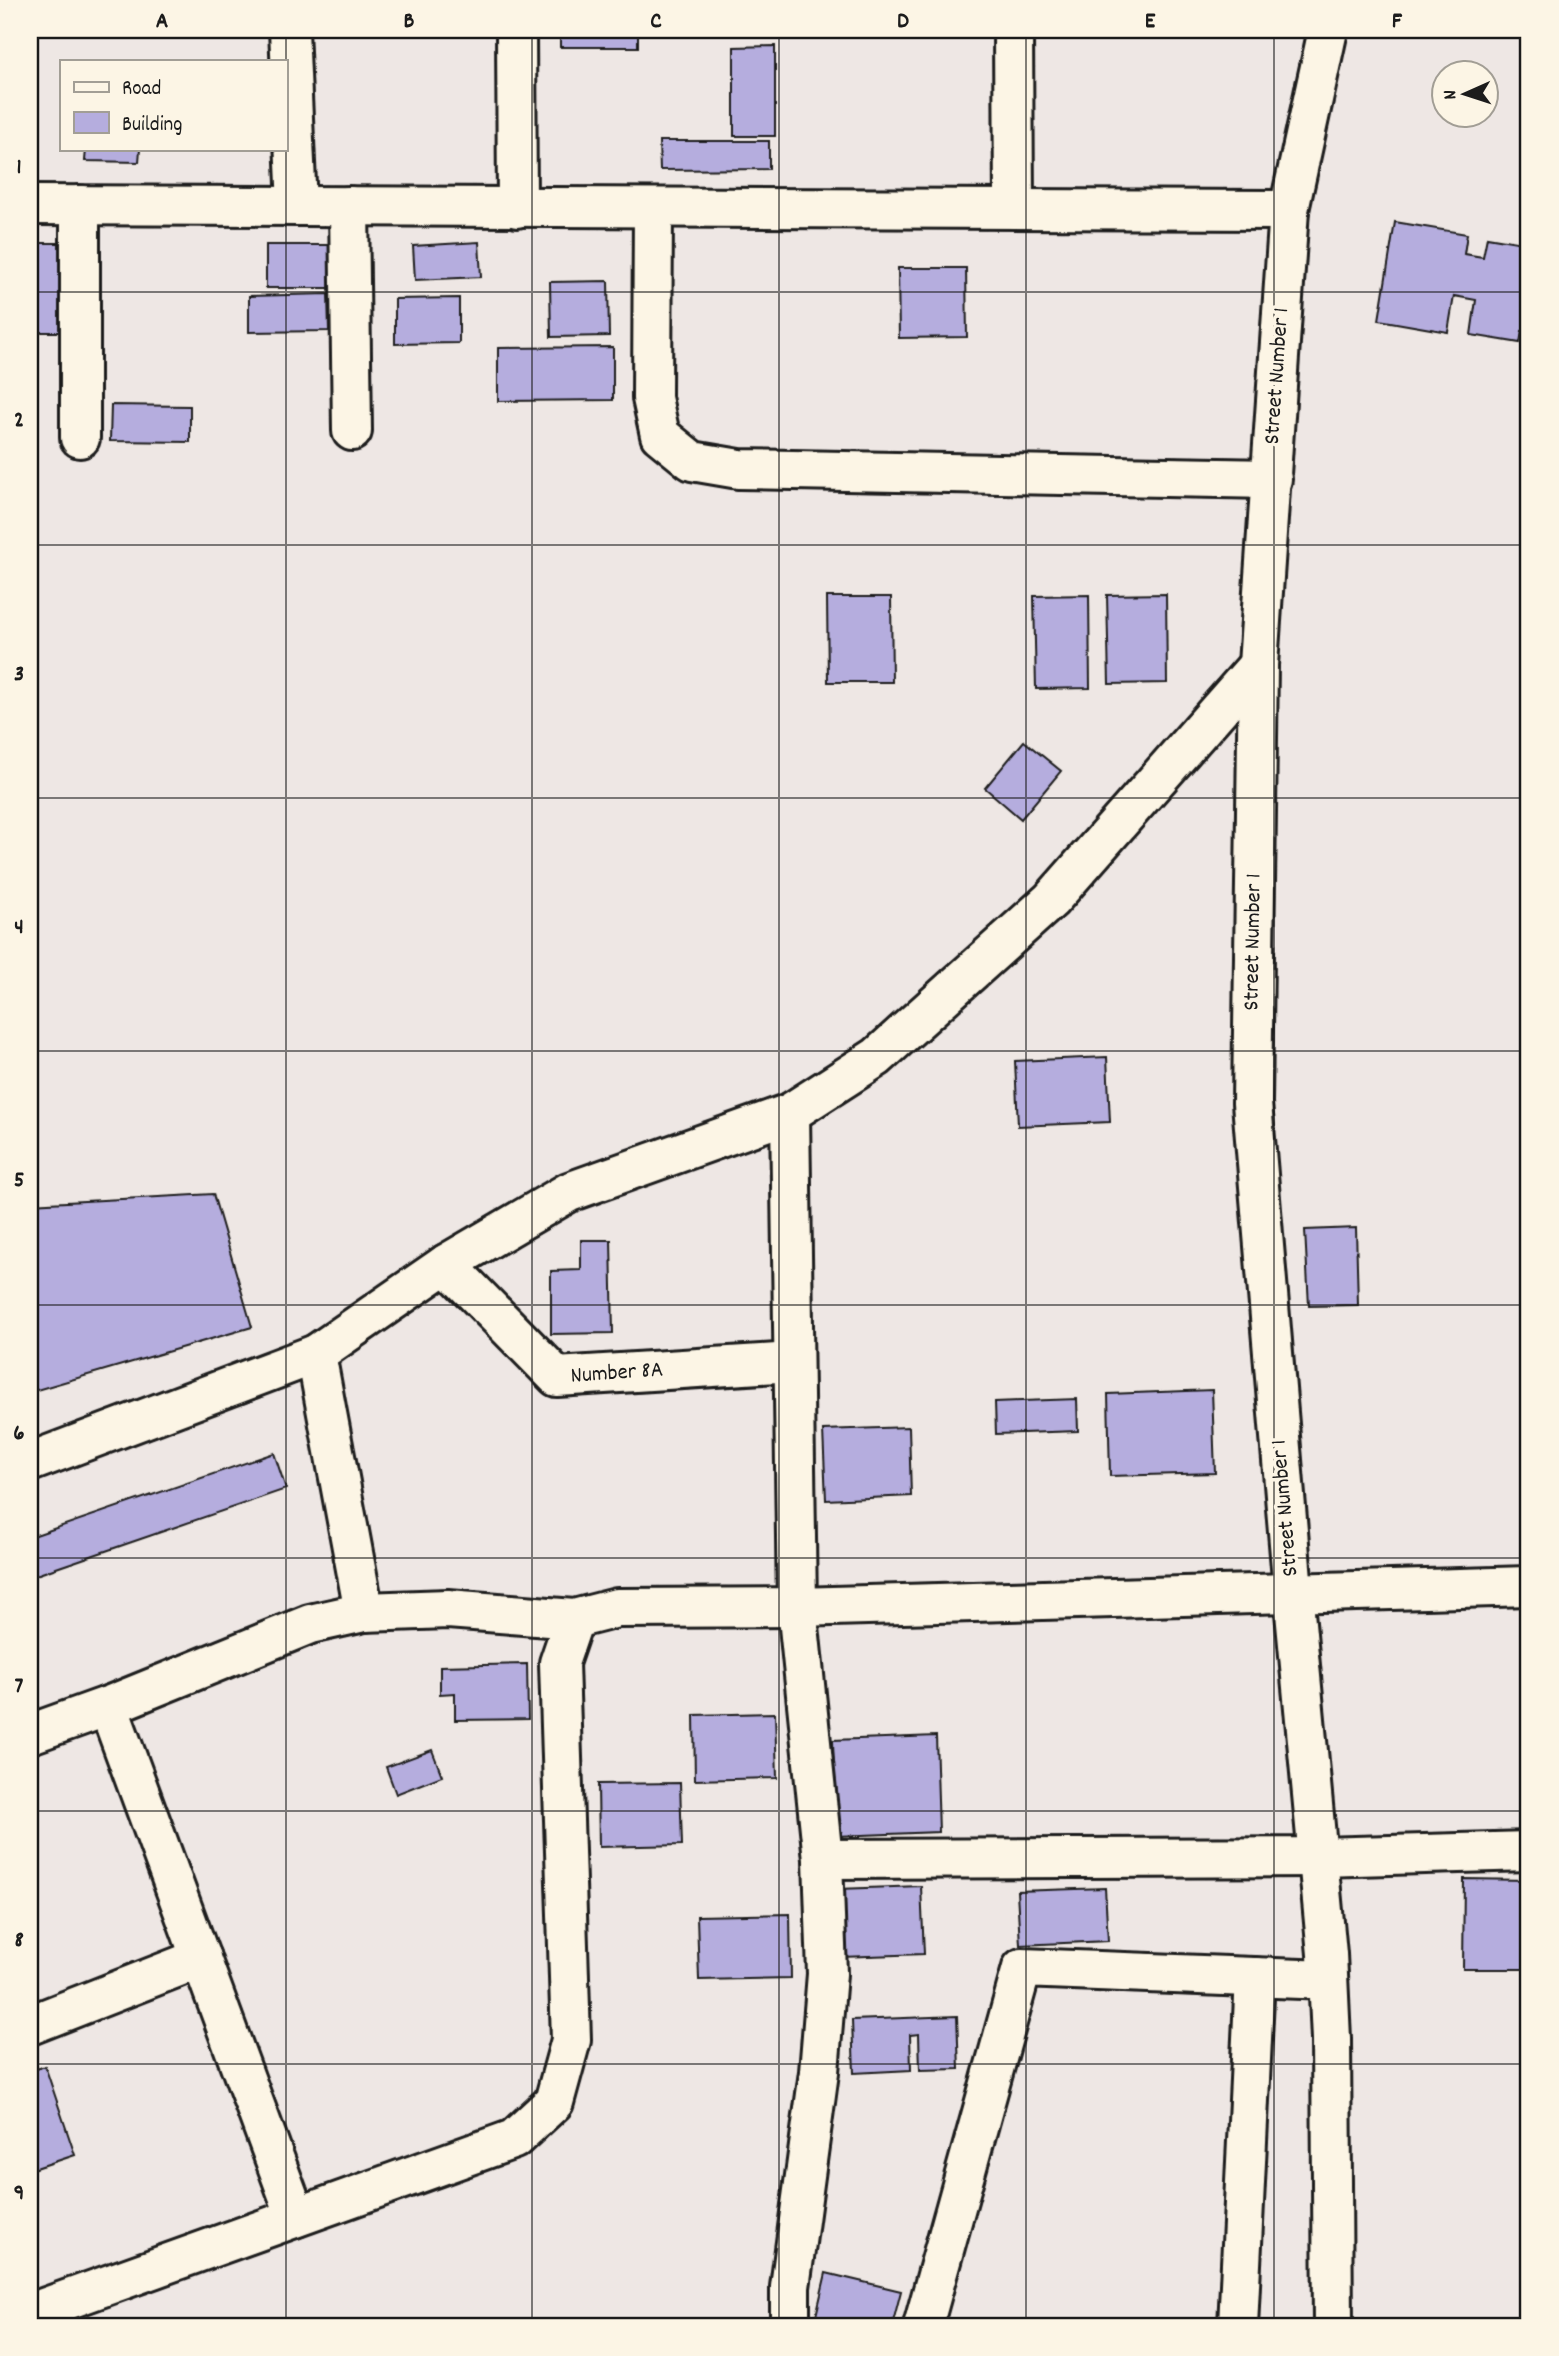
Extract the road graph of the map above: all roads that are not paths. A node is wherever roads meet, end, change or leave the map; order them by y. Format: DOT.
graph roads {
  1 [pos="289,30"];
  2 [pos="516,30"];
  3 [pos="1013,30"];
  4 [pos="1328,30"];
  5 [pos="30,205"];
  6 [pos="80,205"];
  7 [pos="298,206"];
  8 [pos="349,206"];
  9 [pos="517,208"];
  10 [pos="653,208"];
  11 [pos="1014,209"];
  12 [pos="1289,210"];
  13 [pos="352,430"];
  14 [pos="80,438"];
  15 [pos="1272,479"];
  16 [pos="1258,665"];
  17 [pos="790,1113"];
  18 [pos="446,1264"];
  19 [pos="316,1354"];
  20 [pos="793,1362"];
  21 [pos="30,1462"];
  22 [pos="1529,1586"];
  23 [pos="1293,1591"];
  24 [pos="797,1607"];
  25 [pos="364,1612"];
  26 [pos="574,1619"];
  27 [pos="108,1706"];
  28 [pos="30,1734"];
  29 [pos="1529,1852"];
  30 [pos="1320,1857"];
  31 [pos="822,1859"];
  32 [pos="201,1958"];
  33 [pos="1255,1977"];
  34 [pos="1328,1980"];
  35 [pos="30,2025"];
  36 [pos="296,2217"];
  37 [pos="30,2313"];
  38 [pos="790,2326"];
  39 [pos="923,2326"];
  40 [pos="1238,2326"];
  41 [pos="1333,2326"];
  1 -- 7 [label="street"];
  2 -- 9 [label="street"];
  3 -- 11 [label="street"];
  4 -- 12 [label="street, Street Number 1"];
  5 -- 6 [label="street"];
  6 -- 7 [label="street"];
  6 -- 14 [label="street"];
  7 -- 8 [label="street"];
  8 -- 9 [label="street"];
  8 -- 13 [label="street"];
  9 -- 10 [label="street"];
  10 -- 11 [label="street"];
  10 -- 15 [label="street"];
  11 -- 12 [label="street"];
  12 -- 15 [label="street, Street Number 1"];
  15 -- 16 [label="street, Street Number 1"];
  16 -- 17 [label="street"];
  16 -- 23 [label="street, Street Number 1"];
  17 -- 18 [label="street"];
  17 -- 20 [label="street"];
  18 -- 19 [label="street"];
  18 -- 20 [label="street, Number 8A"];
  19 -- 21 [label="street"];
  19 -- 25 [label="street"];
  20 -- 24 [label="street"];
  22 -- 23 [label="street"];
  23 -- 24 [label="street"];
  23 -- 30 [label="street, Street Number 1"];
  24 -- 26 [label="street"];
  24 -- 31 [label="street"];
  25 -- 26 [label="street"];
  25 -- 27 [label="street"];
  26 -- 36 [label="street"];
  27 -- 28 [label="street"];
  27 -- 32 [label="street"];
  29 -- 30 [label="street"];
  30 -- 31 [label="street"];
  30 -- 34 [label="street, Street Number 1"];
  31 -- 38 [label="street"];
  32 -- 35 [label="street"];
  32 -- 36 [label="street"];
  33 -- 34 [label="street"];
  33 -- 39 [label="street"];
  33 -- 40 [label="street"];
  34 -- 41 [label="street, Street Number 1"];
  36 -- 37 [label="street"];
}
